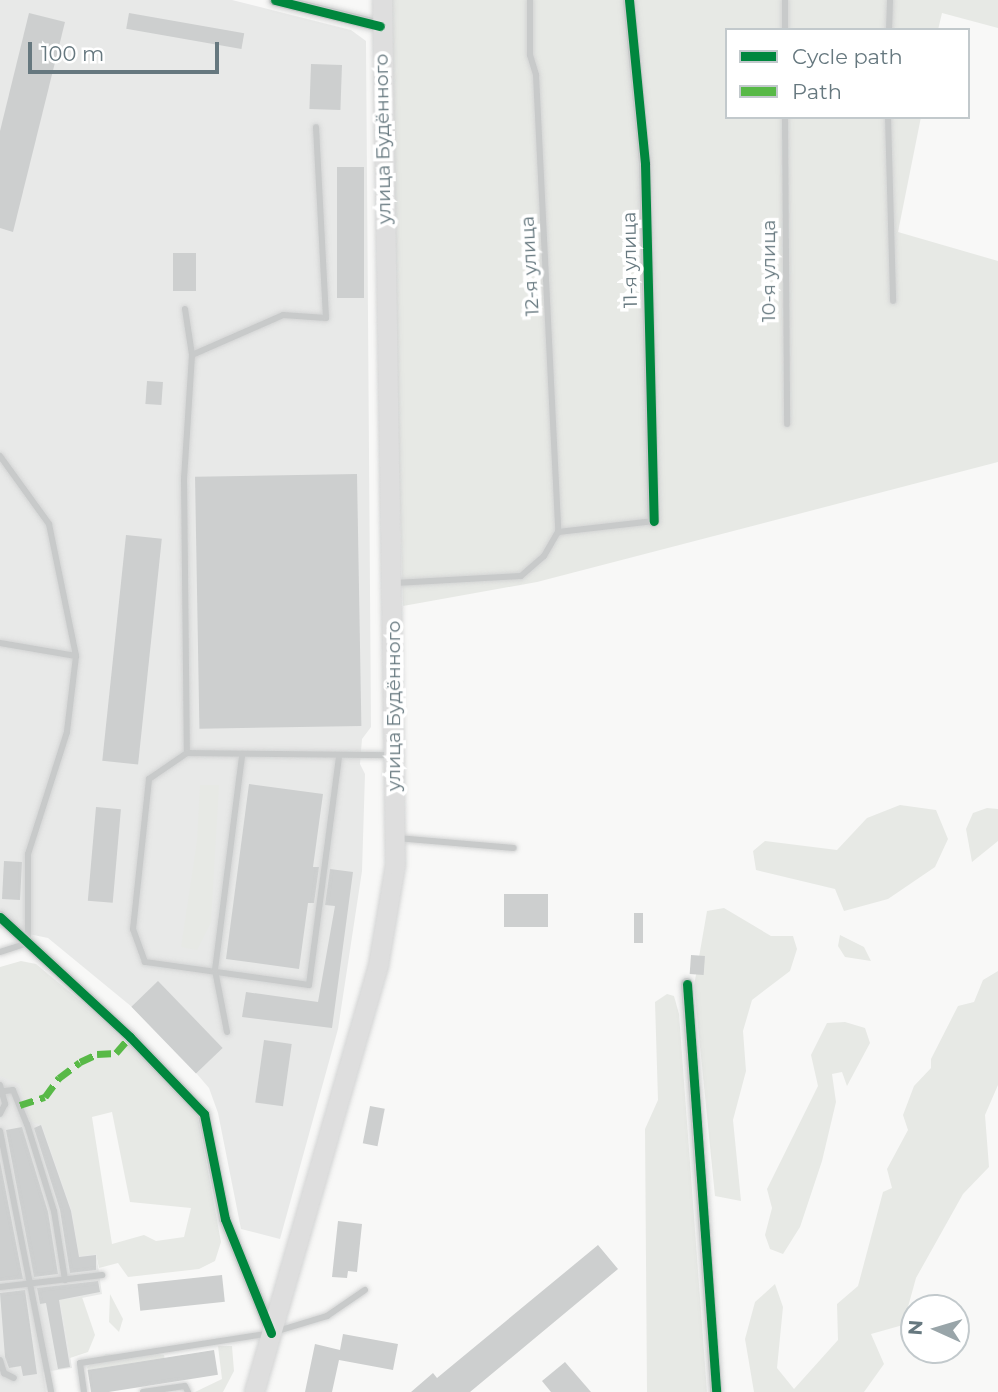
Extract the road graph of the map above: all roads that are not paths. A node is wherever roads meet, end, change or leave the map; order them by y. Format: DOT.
graph roads {
  1 [pos="275,0"];
  2 [pos="382,0"];
  3 [pos="530,0"];
  4 [pos="629,0"];
  5 [pos="785,0"];
  6 [pos="890,0"];
  7 [pos="380,26"];
  8 [pos="785,28"];
  9 [pos="889,28"];
  10 [pos="785,119"];
  11 [pos="888,119"];
  12 [pos="316,127"];
  13 [pos="893,301"];
  14 [pos="185,309"];
  15 [pos="192,355"];
  16 [pos="787,424"];
  17 [pos="0,456"];
  18 [pos="654,521"];
  19 [pos="558,532"];
  20 [pos="393,583"];
  21 [pos="0,643"];
  22 [pos="76,656"];
  23 [pos="187,753"];
  24 [pos="242,755"];
  25 [pos="395,755"];
  26 [pos="339,757"];
  27 [pos="395,838"];
  28 [pos="514,848"];
  29 [pos="0,917"];
  30 [pos="28,943"];
  31 [pos="0,951"];
  32 [pos="215,970"];
  33 [pos="687,984"];
  34 [pos="227,1032"];
  35 [pos="2,1088"];
  36 [pos="0,1114"];
  37 [pos="0,1131"];
  38 [pos="102,1275"];
  39 [pos="65,1280"];
  40 [pos="28,1286"];
  41 [pos="0,1287"];
  42 [pos="365,1290"];
  43 [pos="271,1333"];
  44 [pos="0,1360"];
  45 [pos="14,1378"];
  46 [pos="51,1392"];
  47 [pos="84,1392"];
  48 [pos="143,1392"];
  49 [pos="188,1392"];
  50 [pos="254,1392"];
  51 [pos="716,1392"];
  1 -- 7 [label="street"];
  2 -- 7 [label="main road, улица Будённого"];
  3 -- 19 [label="lane, 12-я улица"];
  4 -- 18 [label="street, 11-я улица"];
  5 -- 8 [label="lane"];
  6 -- 9 [label="lane"];
  7 -- 20 [label="main road, улица Будённого"];
  10 -- 16 [label="lane, 10-я улица"];
  11 -- 13 [label="lane"];
  12 -- 15 [label="lane"];
  14 -- 15 [label="lane"];
  15 -- 23 [label="lane"];
  17 -- 22 [label="lane"];
  18 -- 19 [label="lane"];
  19 -- 20 [label="lane"];
  20 -- 25 [label="main road, улица Будённого"];
  21 -- 22 [label="lane"];
  22 -- 30 [label="lane"];
  23 -- 24 [label="lane"];
  23 -- 32 [label="lane"];
  24 -- 26 [label="lane"];
  24 -- 32 [label="lane"];
  25 -- 26 [label="lane"];
  25 -- 27 [label="main road, улица Будённого"];
  26 -- 32 [label="lane"];
  27 -- 28 [label="lane"];
  27 -- 43 [label="main road, улица Будённого"];
  29 -- 30 [label="street"];
  30 -- 31 [label="lane"];
  30 -- 43 [label="street"];
  32 -- 34 [label="lane"];
  33 -- 51 [label="street"];
  35 -- 36 [label="lane"];
  35 -- 39 [label="lane"];
  37 -- 40 [label="lane"];
  38 -- 39 [label="lane"];
  39 -- 40 [label="lane"];
  40 -- 41 [label="lane"];
  40 -- 46 [label="lane"];
  42 -- 43 [label="lane"];
  43 -- 47 [label="lane"];
  43 -- 50 [label="main road, улица Будённого"];
  44 -- 45 [label="lane"];
  48 -- 49 [label="lane"];
}
